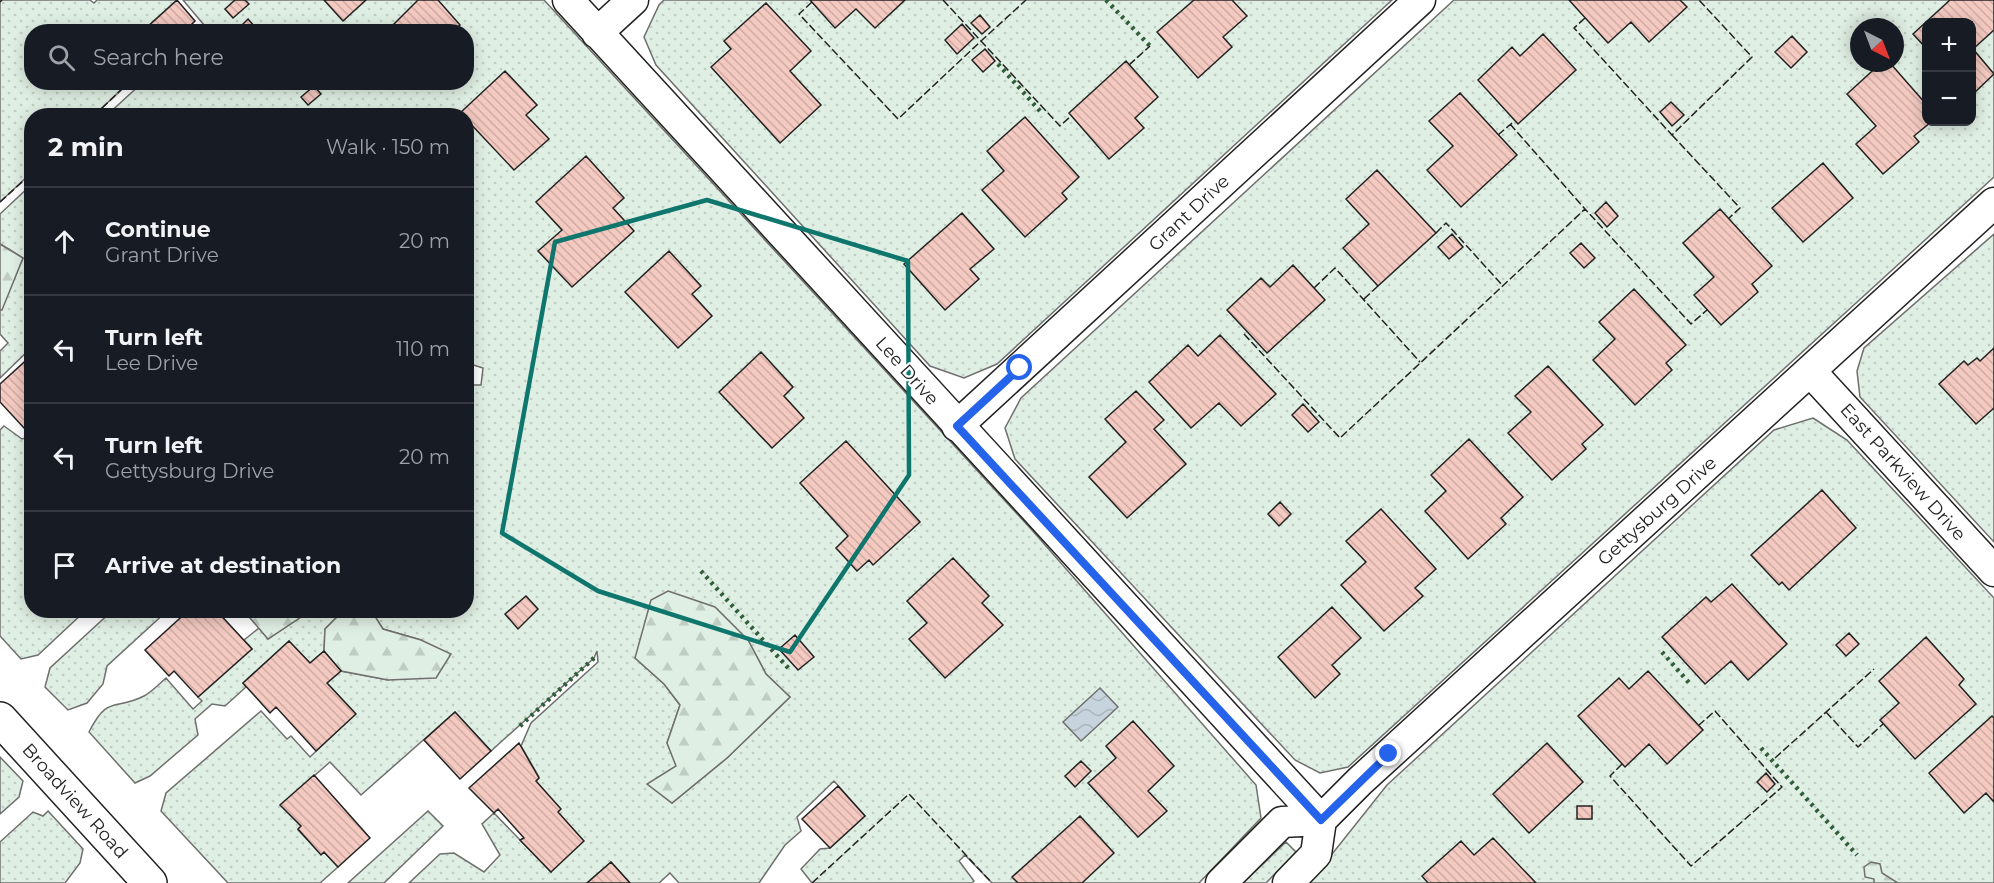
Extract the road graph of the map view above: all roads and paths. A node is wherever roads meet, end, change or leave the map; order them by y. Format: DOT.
graph roads {
  1 [pos="568,0"];
  2 [pos="633,0"];
  3 [pos="1420,0"];
  4 [pos="597,33"];
  5 [pos="1994,203"];
  6 [pos="1811,372"];
  7 [pos="957,426"];
  8 [pos="1994,571"];
  9 [pos="0,719"];
  10 [pos="1321,820"];
  11 [pos="150,883"];
  12 [pos="1221,883"];
  13 [pos="1288,883"];
  1 -- 4 [label="street, Lee Drive"];
  2 -- 4 [label="street"];
  3 -- 7 [label="street, Grant Drive"];
  4 -- 7 [label="street, Lee Drive"];
  5 -- 6 [label="street, Gettysburg Drive"];
  6 -- 8 [label="street, East Parkview Drive"];
  6 -- 10 [label="street, Gettysburg Drive"];
  7 -- 10 [label="street, Lee Drive"];
  9 -- 11 [label="main road, Broadview Road"];
  10 -- 12 [label="street"];
  10 -- 13 [label="street"];
}
